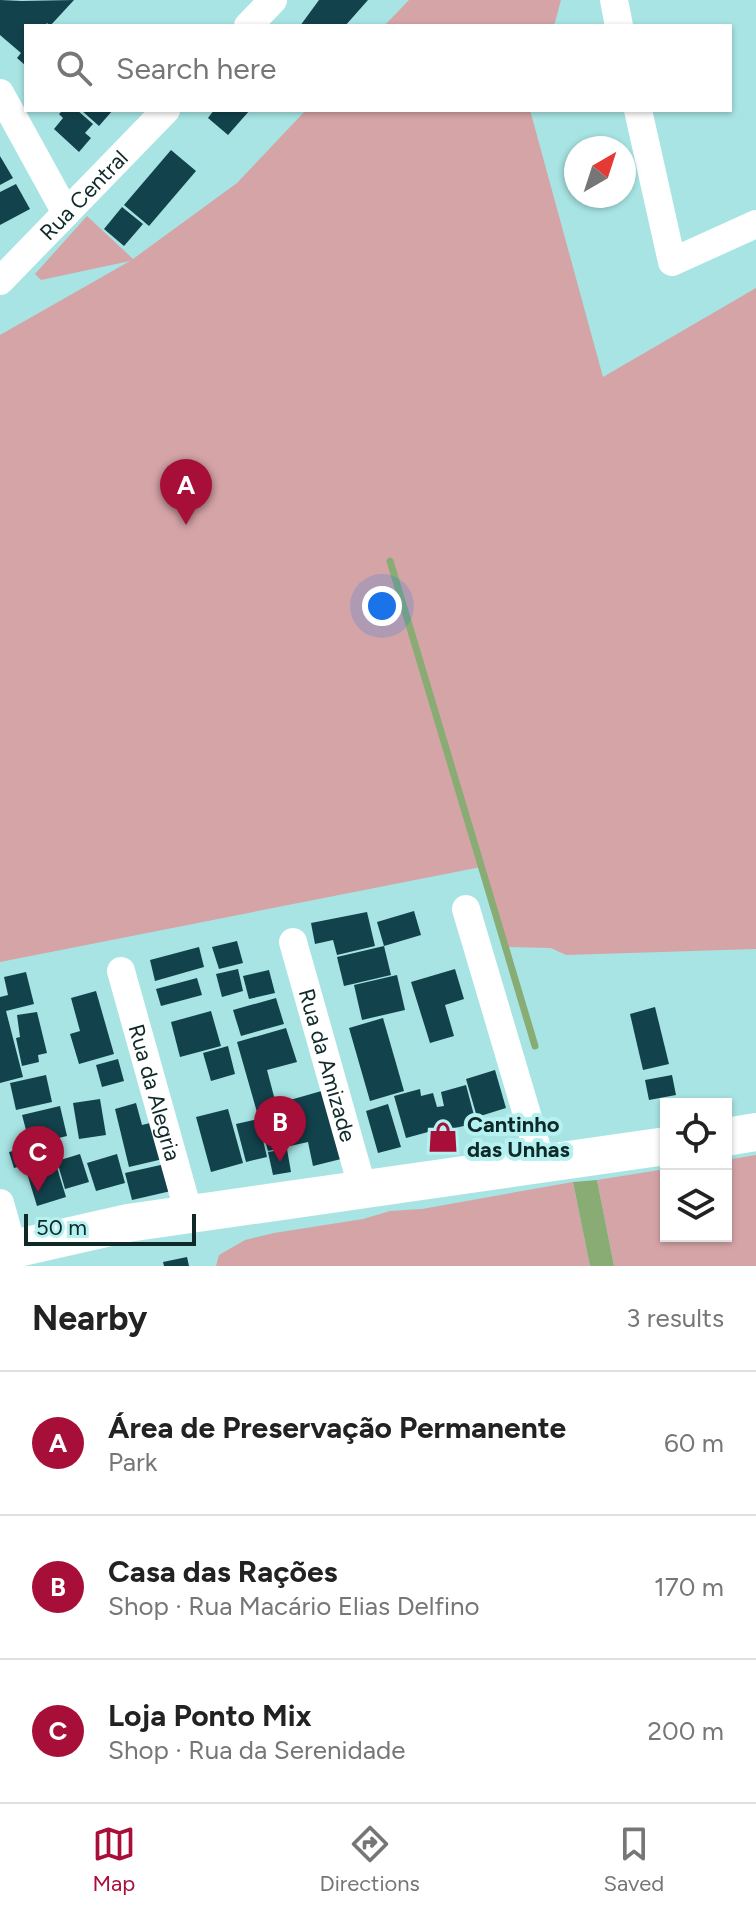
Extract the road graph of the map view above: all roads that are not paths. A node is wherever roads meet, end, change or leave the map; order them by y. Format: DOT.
graph roads {
  1 [pos="273,0"];
  2 [pos="614,0"];
  3 [pos="250,24"];
  4 [pos="619,24"];
  5 [pos="0,93"];
  6 [pos="164,112"];
  7 [pos="638,112"];
  8 [pos="66,213"];
  9 [pos="756,224"];
  10 [pos="0,281"];
  11 [pos="466,909"];
  12 [pos="293,942"];
  13 [pos="121,971"];
  14 [pos="756,1132"];
  15 [pos="732,1136"];
  16 [pos="660,1147"];
  17 [pos="542,1165"];
  18 [pos="363,1190"];
  19 [pos="0,1203"];
  20 [pos="189,1214"];
  21 [pos="6,1250"];
  1 -- 3 [label="street"];
  2 -- 4 [label="street"];
  5 -- 8 [label="street"];
  6 -- 8 [label="street, Rua Central"];
  7 -- 9 [label="street"];
  8 -- 10 [label="street, Rua Central"];
  11 -- 17 [label="street"];
  12 -- 18 [label="street, Rua da Amizade"];
  13 -- 20 [label="street, Rua da Alegria"];
  14 -- 15 [label="main road"];
  16 -- 17 [label="main road"];
  17 -- 18 [label="main road"];
  18 -- 20 [label="main road"];
  19 -- 21 [label="street"];
  20 -- 21 [label="main road"];
}
